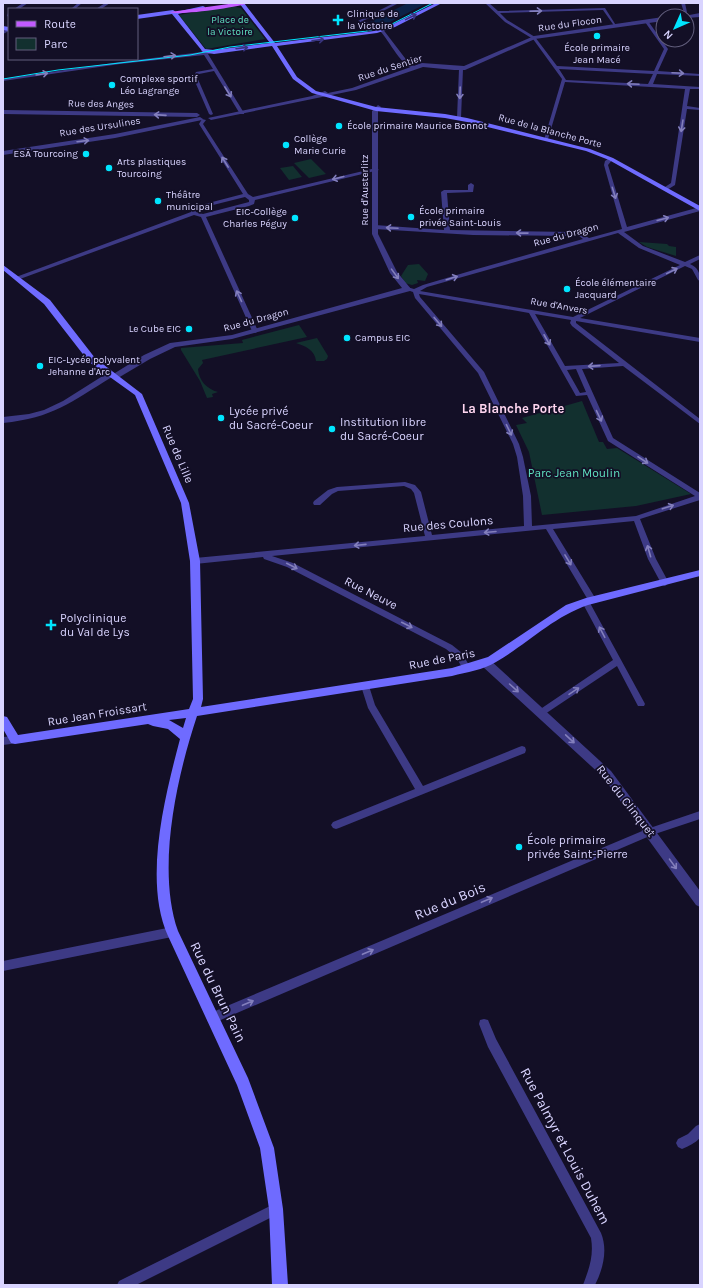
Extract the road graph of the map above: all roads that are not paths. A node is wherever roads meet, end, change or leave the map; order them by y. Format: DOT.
graph roads {
  1 [pos="229,3"];
  2 [pos="243,3"];
  3 [pos="398,3"];
  4 [pos="440,3"];
  5 [pos="487,3"];
  6 [pos="175,12"];
  7 [pos="497,12"];
  8 [pos="138,17"];
  9 [pos="655,20"];
  10 [pos="646,22"];
  11 [pos="616,26"];
  12 [pos="382,30"];
  13 [pos="534,38"];
  14 [pos="280,44"];
  15 [pos="273,45"];
  16 [pos="203,51"];
  17 [pos="555,67"];
  18 [pos="414,68"];
  19 [pos="461,69"];
  20 [pos="215,70"];
  21 [pos="656,72"];
  22 [pos="700,75"];
  23 [pos="3,80"];
  24 [pos="564,81"];
  25 [pos="650,85"];
  26 [pos="688,87"];
  27 [pos="700,88"];
  28 [pos="323,93"];
  29 [pos="685,107"];
  30 [pos="377,108"];
  31 [pos="700,109"];
  32 [pos="3,112"];
  33 [pos="241,112"];
  34 [pos="211,116"];
  35 [pos="201,118"];
  36 [pos="459,118"];
  37 [pos="546,140"];
  38 [pos="3,153"];
  39 [pos="611,159"];
  40 [pos="376,170"];
  41 [pos="471,185"];
  42 [pos="665,190"];
  43 [pos="246,195"];
  44 [pos="252,199"];
  45 [pos="700,209"];
  46 [pos="194,213"];
  47 [pos="203,216"];
  48 [pos="375,227"];
  49 [pos="625,229"];
  50 [pos="447,231"];
  51 [pos="619,231"];
  52 [pos="588,240"];
  53 [pos="700,257"];
  54 [pos="686,264"];
  55 [pos="3,267"];
  56 [pos="18,278"];
  57 [pos="700,279"];
  58 [pos="407,289"];
  59 [pos="415,291"];
  60 [pos="531,312"];
  61 [pos="574,319"];
  62 [pos="255,331"];
  63 [pos="700,340"];
  64 [pos="625,364"];
  65 [pos="578,367"];
  66 [pos="562,368"];
  67 [pos="115,376"];
  68 [pos="589,394"];
  69 [pos="3,420"];
  70 [pos="700,422"];
  71 [pos="699,495"];
  72 [pos="317,503"];
  73 [pos="636,518"];
  74 [pos="548,526"];
  75 [pos="528,528"];
  76 [pos="429,538"];
  77 [pos="254,556"];
  78 [pos="195,562"];
  79 [pos="700,573"];
  80 [pos="665,583"];
  81 [pos="589,602"];
  82 [pos="618,661"];
  83 [pos="486,663"];
  84 [pos="467,668"];
  85 [pos="366,686"];
  86 [pos="641,704"];
  87 [pos="194,712"];
  88 [pos="542,712"];
  89 [pos="3,720"];
  90 [pos="142,720"];
  91 [pos="186,738"];
  92 [pos="15,740"];
  93 [pos="3,741"];
  94 [pos="522,750"];
  95 [pos="421,791"];
  96 [pos="700,814"];
  97 [pos="336,825"];
  98 [pos="650,832"];
  99 [pos="700,901"];
  100 [pos="172,932"];
  101 [pos="3,966"];
  102 [pos="212,1018"];
  103 [pos="484,1024"];
  104 [pos="700,1130"];
  105 [pos="682,1143"];
  106 [pos="276,1209"];
  107 [pos="123,1285"];
  108 [pos="280,1285"];
  109 [pos="589,1285"];
  1 -- 6 [label="main road"];
  2 -- 6 [label="main road"];
  2 -- 14 [label="main road"];
  2 -- 15 [label="main road"];
  3 -- 12 [label="street"];
  12 -- 4 [label="main road, one-way"];
  5 -- 7 [label="street"];
  6 -- 8 [label="main road"];
  6 -- 16 [label="main road"];
  7 -- 11 [label="street, one-way"];
  7 -- 13 [label="street"];
  9 -- 10 [label="street, Rue du Flocon"];
  10 -- 11 [label="street, Rue du Flocon"];
  10 -- 21 [label="street"];
  11 -- 13 [label="street, Rue du Flocon"];
  14 -- 12 [label="main road, one-way"];
  12 -- 18 [label="street"];
  13 -- 17 [label="street"];
  13 -- 19 [label="street, Rue du Flocon"];
  14 -- 15 [label="main road"];
  14 -- 28 [label="main road"];
  16 -- 15 [label="main road, one-way"];
  15 -- 28 [label="main road"];
  16 -- 20 [label="street"];
  23 -- 16 [label="street, one-way"];
  17 -- 21 [label="street"];
  17 -- 24 [label="street"];
  18 -- 19 [label="street, Rue du Sentier"];
  18 -- 28 [label="street, Rue du Sentier"];
  19 -- 36 [label="street, one-way"];
  20 -- 33 [label="street, one-way"];
  20 -- 34 [label="street"];
  21 -- 22 [label="street, one-way"];
  21 -- 25 [label="street"];
  25 -- 24 [label="street, one-way"];
  24 -- 37 [label="street"];
  25 -- 26 [label="street"];
  26 -- 27 [label="street"];
  26 -- 29 [label="street"];
  28 -- 30 [label="main road, Rue de la Blanche Porte"];
  28 -- 33 [label="street"];
  29 -- 31 [label="street"];
  29 -- 42 [label="street, one-way"];
  30 -- 36 [label="main road, Rue de la Blanche Porte"];
  30 -- 40 [label="street, Rue d'Austerlitz"];
  35 -- 32 [label="street, Rue des Anges, one-way"];
  33 -- 34 [label="street"];
  34 -- 35 [label="street"];
  38 -- 35 [label="street, Rue des Ursulines, one-way"];
  43 -- 35 [label="street, one-way"];
  36 -- 37 [label="main road, Rue de la Blanche Porte"];
  37 -- 39 [label="main road, Rue de la Blanche Porte"];
  39 -- 42 [label="main road"];
  39 -- 49 [label="street, Rue de la Blanche Porte, one-way"];
  40 -- 44 [label="street, one-way"];
  40 -- 48 [label="street, Rue d'Austerlitz"];
  41 -- 50 [label="street"];
  42 -- 45 [label="main road"];
  43 -- 44 [label="street"];
  43 -- 46 [label="street"];
  44 -- 47 [label="street"];
  49 -- 45 [label="street, Rue du Dragon, one-way"];
  46 -- 47 [label="street"];
  46 -- 56 [label="street"];
  62 -- 47 [label="street, one-way"];
  50 -- 48 [label="street, one-way"];
  48 -- 58 [label="street, Rue d'Austerlitz, one-way"];
  49 -- 51 [label="street, Rue du Dragon"];
  52 -- 50 [label="street, one-way"];
  51 -- 52 [label="street, Rue du Dragon"];
  51 -- 54 [label="street"];
  59 -- 52 [label="street, Rue du Dragon, one-way"];
  53 -- 54 [label="street"];
  54 -- 57 [label="street"];
  61 -- 54 [label="street, one-way"];
  55 -- 56 [label="main road, Rue de Lille"];
  56 -- 67 [label="main road, Rue de Lille"];
  58 -- 59 [label="street, Rue d'Anvers"];
  58 -- 62 [label="street, Rue du Dragon"];
  59 -- 60 [label="street, Rue d'Anvers"];
  59 -- 75 [label="street, one-way"];
  60 -- 61 [label="street, Rue d'Anvers"];
  60 -- 66 [label="street, one-way"];
  61 -- 63 [label="street, Rue d'Anvers"];
  61 -- 64 [label="street"];
  62 -- 67 [label="street, Rue du Dragon"];
  64 -- 65 [label="street, one-way"];
  64 -- 70 [label="street"];
  65 -- 66 [label="street"];
  65 -- 68 [label="street"];
  66 -- 68 [label="street"];
  67 -- 69 [label="street, Rue du Dragon"];
  67 -- 78 [label="main road, Rue de Lille"];
  68 -- 71 [label="street, one-way"];
  73 -- 71 [label="street, Rue des Coulons, one-way"];
  72 -- 76 [label="street"];
  73 -- 74 [label="street, Rue des Coulons"];
  80 -- 73 [label="street, one-way"];
  74 -- 75 [label="street, Rue des Coulons"];
  74 -- 81 [label="street, one-way"];
  75 -- 76 [label="street, Rue des Coulons, one-way"];
  76 -- 77 [label="street, Rue des Coulons, one-way"];
  77 -- 78 [label="street, Rue des Coulons"];
  77 -- 84 [label="street, Rue Neuve, one-way"];
  78 -- 87 [label="main road, Rue de Lille"];
  79 -- 80 [label="main road, Rue de Paris"];
  80 -- 81 [label="main road, Rue de Paris"];
  82 -- 81 [label="street, one-way"];
  81 -- 83 [label="main road, Rue de Paris"];
  82 -- 86 [label="street"];
  88 -- 82 [label="street, one-way"];
  83 -- 84 [label="main road, Rue de Paris"];
  83 -- 88 [label="street, Rue du Clinquet, one-way"];
  84 -- 85 [label="main road, Rue de Paris"];
  85 -- 87 [label="main road, Rue de Paris"];
  85 -- 95 [label="street"];
  87 -- 90 [label="main road, Rue Jean Froissart"];
  87 -- 91 [label="main road, Rue du Brun Pain"];
  88 -- 98 [label="street, Rue du Clinquet, one-way"];
  89 -- 92 [label="main road"];
  90 -- 91 [label="main road"];
  90 -- 92 [label="main road, Rue Jean Froissart"];
  91 -- 100 [label="main road, Rue du Brun Pain"];
  92 -- 93 [label="street, Rue Jean Froissart"];
  94 -- 95 [label="street"];
  95 -- 97 [label="street"];
  96 -- 98 [label="street, Rue du Bois"];
  98 -- 99 [label="street, Rue du Clinquet, one-way"];
  102 -- 98 [label="street, Rue du Bois, one-way"];
  100 -- 101 [label="street"];
  100 -- 102 [label="main road, Rue du Brun Pain"];
  102 -- 106 [label="main road, Rue du Brun Pain"];
  103 -- 109 [label="street, Rue Palmyr et Louis Duhem"];
  104 -- 105 [label="street"];
  106 -- 107 [label="street"];
  106 -- 108 [label="main road, Rue du Brun Pain"];
}
